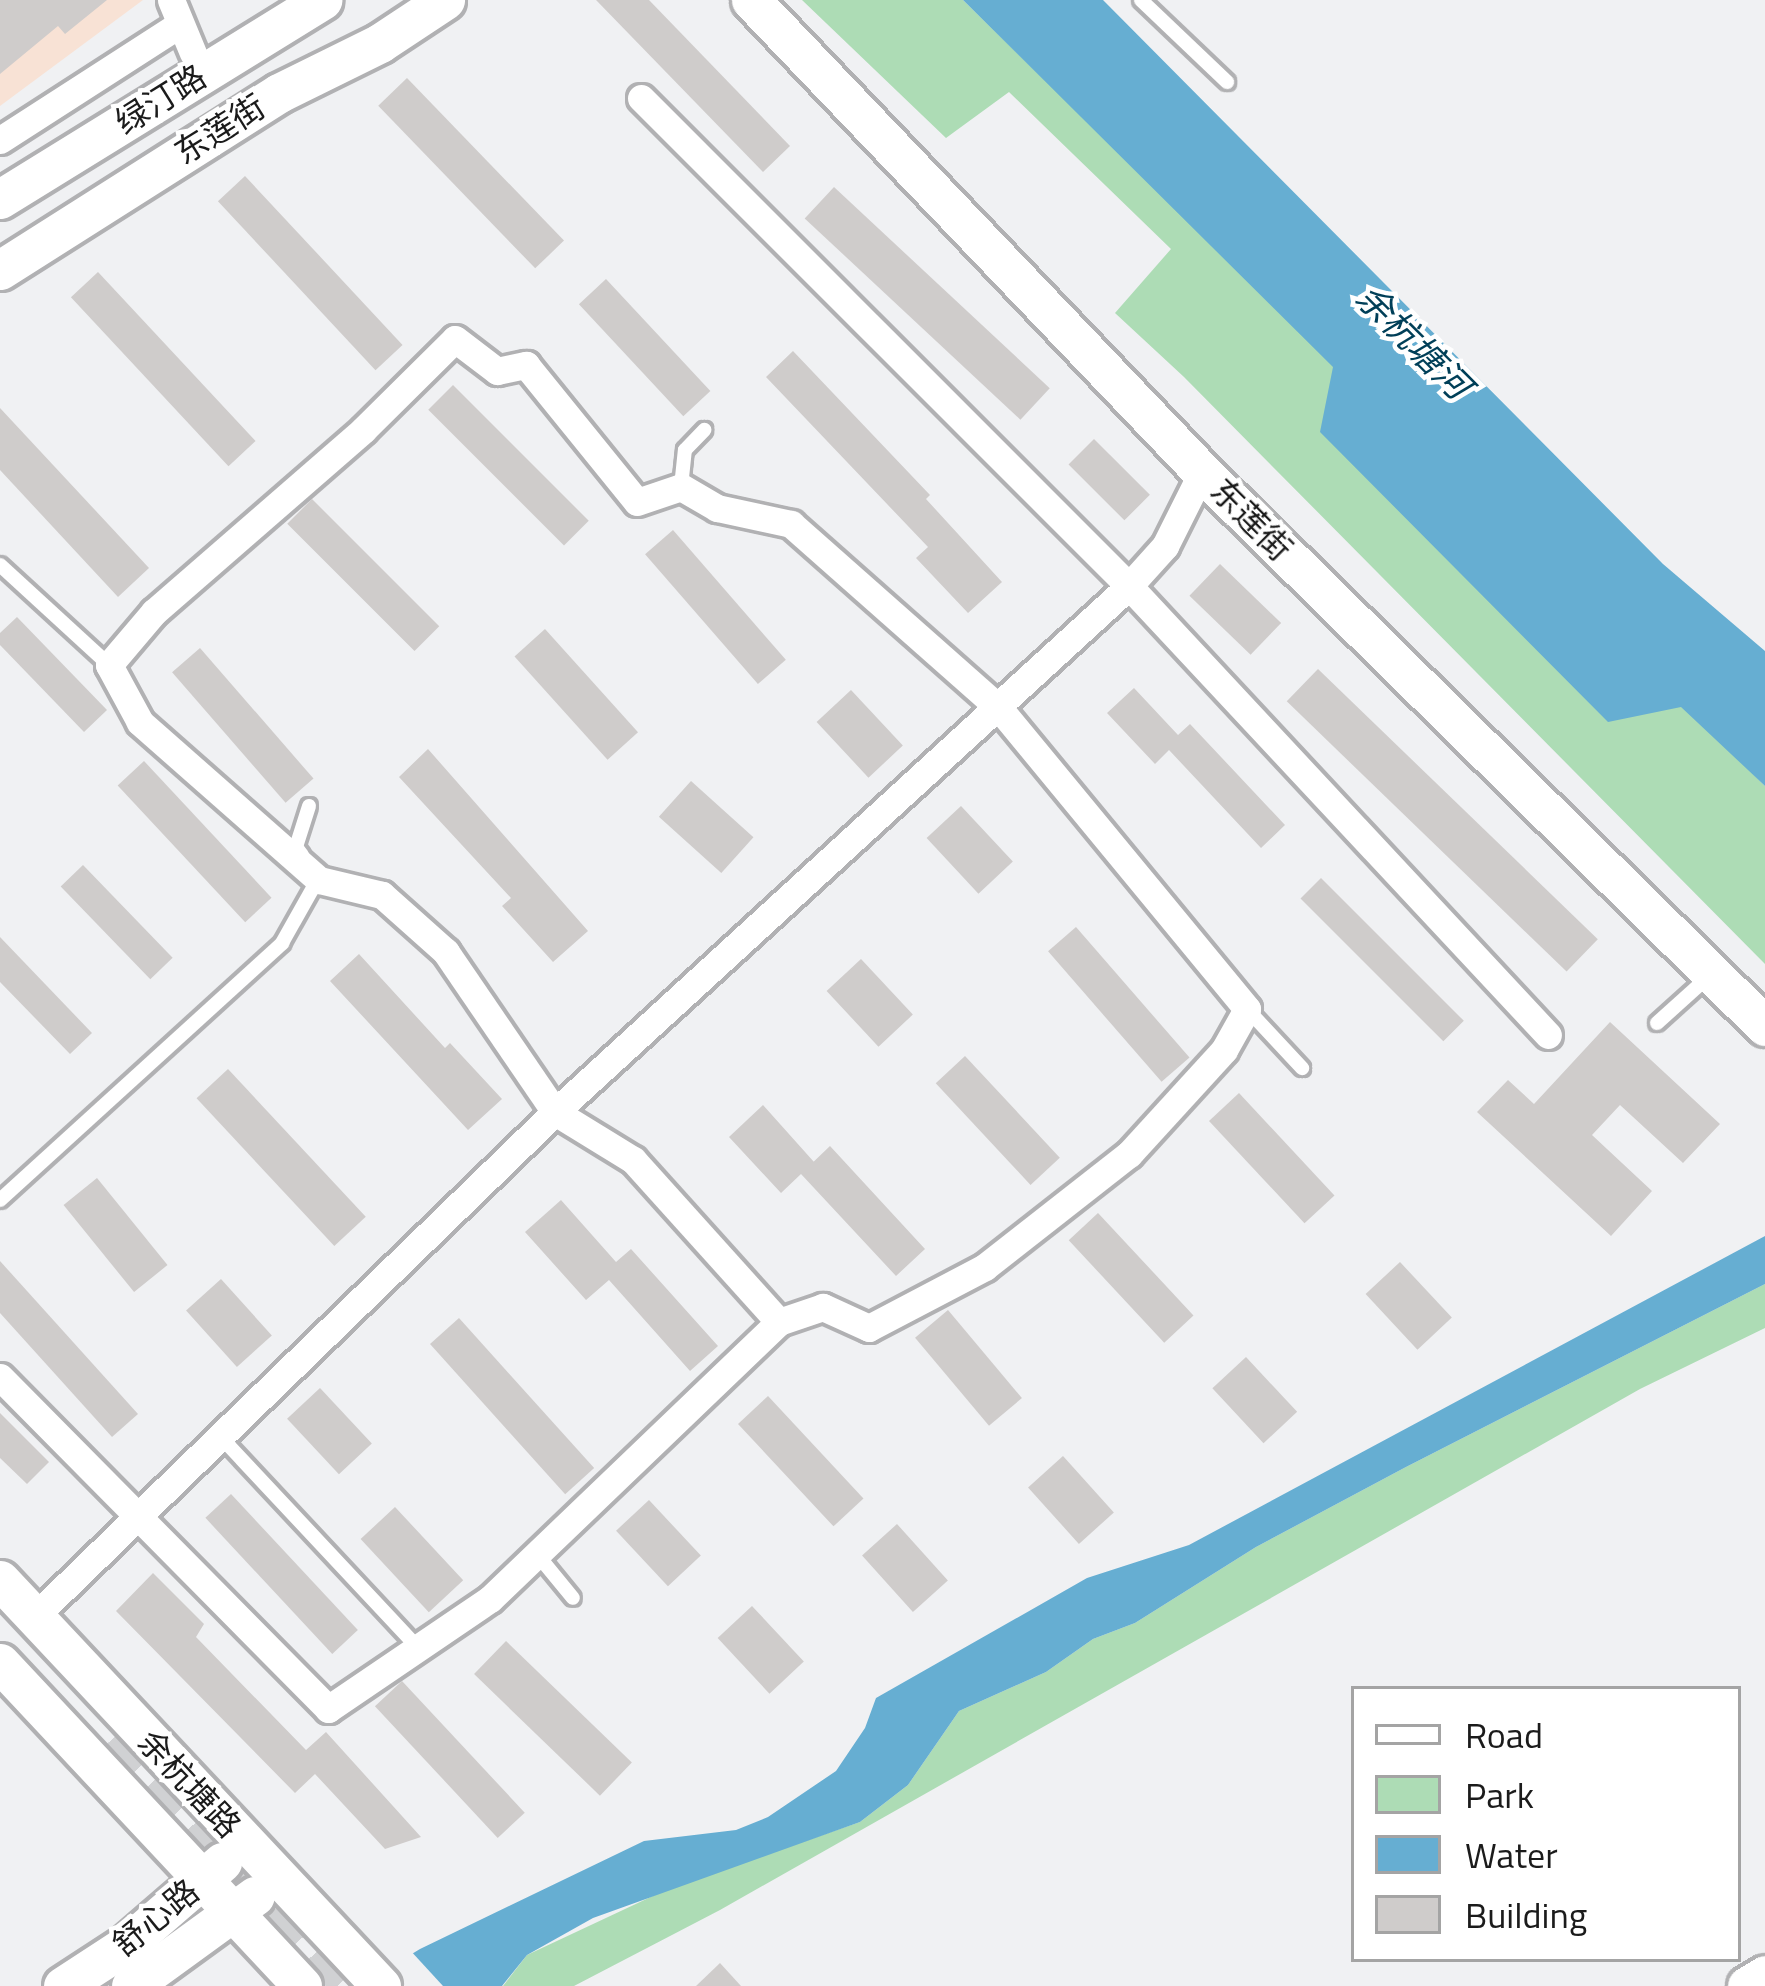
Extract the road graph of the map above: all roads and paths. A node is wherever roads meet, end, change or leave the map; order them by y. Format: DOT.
graph roads {
  1 [pos="277,0"];
  2 [pos="322,0"];
  3 [pos="446,0"];
  4 [pos="751,0"];
  5 [pos="1141,0"];
  6 [pos="181,26"];
  7 [pos="1227,82"];
  8 [pos="640,98"];
  9 [pos="0,140"];
  10 [pos="0,176"];
  11 [pos="0,199"];
  12 [pos="0,270"];
  13 [pos="704,430"];
  14 [pos="1202,472"];
  15 [pos="681,487"];
  16 [pos="2,575"];
  17 [pos="1129,586"];
  18 [pos="109,665"];
  19 [pos="999,708"];
  20 [pos="309,806"];
  21 [pos="319,880"];
  22 [pos="1712,974"];
  23 [pos="1247,1009"];
  24 [pos="1658,1023"];
  25 [pos="1765,1026"];
  26 [pos="1548,1035"];
  27 [pos="1302,1067"];
  28 [pos="555,1112"];
  29 [pos="0,1200"];
  30 [pos="779,1322"];
  31 [pos="0,1377"];
  32 [pos="218,1434"];
  33 [pos="136,1519"];
  34 [pos="536,1553"];
  35 [pos="0,1580"];
  36 [pos="573,1598"];
  37 [pos="11,1621"];
  38 [pos="418,1648"];
  39 [pos="0,1663"];
  40 [pos="111,1740"];
  41 [pos="243,1841"];
  42 [pos="276,1876"];
  43 [pos="206,1879"];
  44 [pos="238,1913"];
  45 [pos="1765,1975"];
  46 [pos="374,1978"];
  47 [pos="63,1986"];
  48 [pos="131,1986"];
  49 [pos="302,1986"];
  50 [pos="1747,1986"];
  1 -- 6 [label="street, 绿汀路"];
  2 -- 11 [label="street, 绿汀路"];
  3 -- 12 [label="street, 东莲街"];
  4 -- 14 [label="street, 东莲街"];
  5 -- 7 [label="lane"];
  6 -- 9 [label="street"];
  6 -- 10 [label="street, 绿汀路"];
  8 -- 17 [label="street"];
  13 -- 15 [label="lane"];
  14 -- 17 [label="street"];
  14 -- 22 [label="street, 东莲街"];
  15 -- 18 [label="street"];
  15 -- 19 [label="street"];
  16 -- 18 [label="lane"];
  17 -- 19 [label="street"];
  17 -- 26 [label="street"];
  18 -- 21 [label="street"];
  19 -- 23 [label="street"];
  19 -- 28 [label="street"];
  20 -- 21 [label="lane"];
  21 -- 28 [label="street"];
  21 -- 29 [label="lane"];
  22 -- 24 [label="lane"];
  22 -- 25 [label="street, 东莲街"];
  23 -- 27 [label="lane"];
  23 -- 30 [label="street"];
  28 -- 30 [label="street"];
  28 -- 32 [label="street"];
  30 -- 34 [label="street"];
  31 -- 33 [label="street"];
  32 -- 33 [label="street"];
  32 -- 38 [label="lane"];
  33 -- 37 [label="street"];
  33 -- 38 [label="street"];
  34 -- 36 [label="lane"];
  34 -- 38 [label="street"];
  35 -- 37 [label="street, 余杭塘路"];
  37 -- 40 [label="street"];
  37 -- 41 [label="street, 余杭塘路"];
  39 -- 43 [label="street, 余杭塘路"];
  41 -- 42 [label="street, 余杭塘路"];
  41 -- 43 [label="street, 舒心路"];
  42 -- 44 [label="street, 舒心路"];
  42 -- 46 [label="street, 余杭塘路"];
  43 -- 44 [label="street, 余杭塘路"];
  43 -- 47 [label="street, 舒心路"];
  44 -- 48 [label="street, 舒心路"];
  44 -- 49 [label="street, 余杭塘路"];
  45 -- 50 [label="street"];
}
